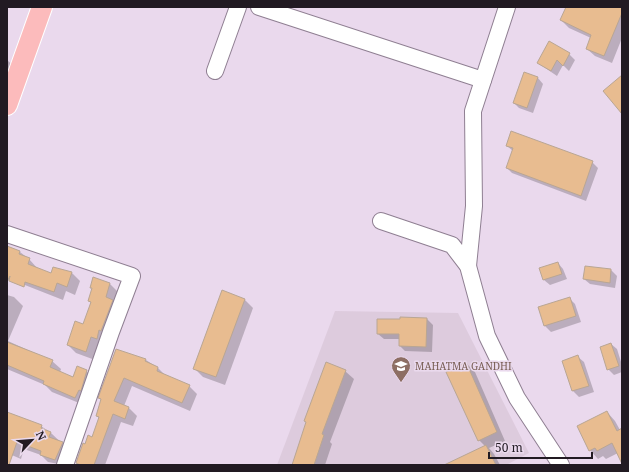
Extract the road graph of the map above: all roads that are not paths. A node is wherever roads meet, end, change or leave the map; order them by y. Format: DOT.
graph roads {
  1 [pos="42,7"];
  2 [pos="238,7"];
  3 [pos="259,7"];
  4 [pos="507,7"];
  5 [pos="215,71"];
  6 [pos="483,80"];
  7 [pos="7,105"];
  8 [pos="381,221"];
  9 [pos="7,234"];
  10 [pos="468,266"];
  11 [pos="65,465"];
  12 [pos="561,465"];
  1 -- 7 [label="main road"];
  2 -- 5 [label="street"];
  3 -- 6 [label="street"];
  4 -- 6 [label="street"];
  6 -- 10 [label="street"];
  8 -- 10 [label="street"];
  9 -- 11 [label="street"];
  10 -- 12 [label="street"];
}
